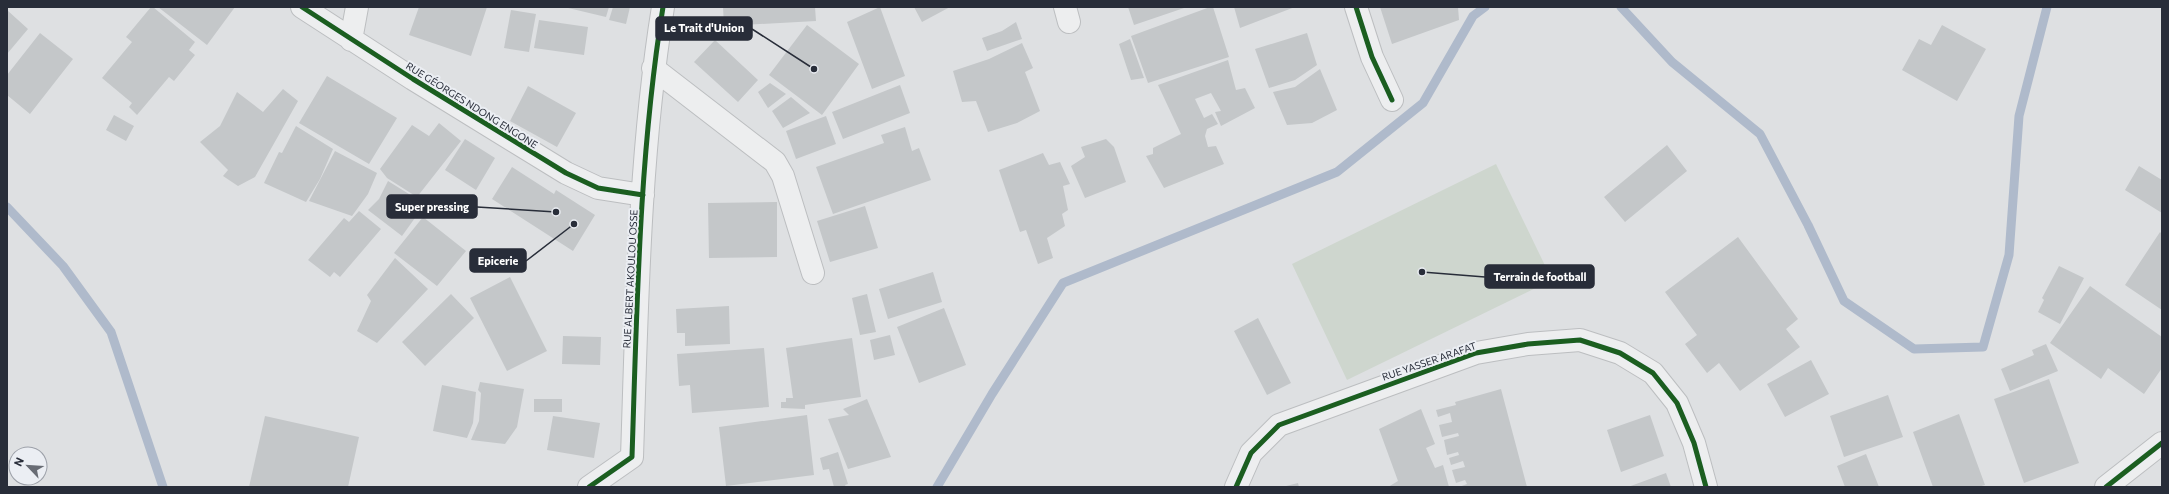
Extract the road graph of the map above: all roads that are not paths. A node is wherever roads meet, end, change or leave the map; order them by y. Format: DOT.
graph roads {
  1 [pos="302,7"];
  2 [pos="357,7"];
  3 [pos="663,7"];
  4 [pos="1356,7"];
  5 [pos="351,40"];
  6 [pos="653,68"];
  7 [pos="1392,100"];
  8 [pos="643,195"];
  9 [pos="813,273"];
  10 [pos="2162,443"];
  11 [pos="589,487"];
  12 [pos="1236,487"];
  13 [pos="1706,487"];
  14 [pos="2106,487"];
  1 -- 5 [label="street, RUE GÉORGES NDONG ENGONE"];
  2 -- 5 [label="street"];
  3 -- 6 [label="street, RUE ALBERT AKOULOU OSSE"];
  4 -- 7 [label="street"];
  5 -- 8 [label="street, RUE GÉORGES NDONG ENGONE"];
  6 -- 8 [label="street, RUE ALBERT AKOULOU OSSE"];
  6 -- 9 [label="street"];
  8 -- 11 [label="street, RUE ALBERT AKOULOU OSSE"];
  10 -- 14 [label="street"];
  12 -- 13 [label="street, RUE YASSER ARAFAT"];
}
